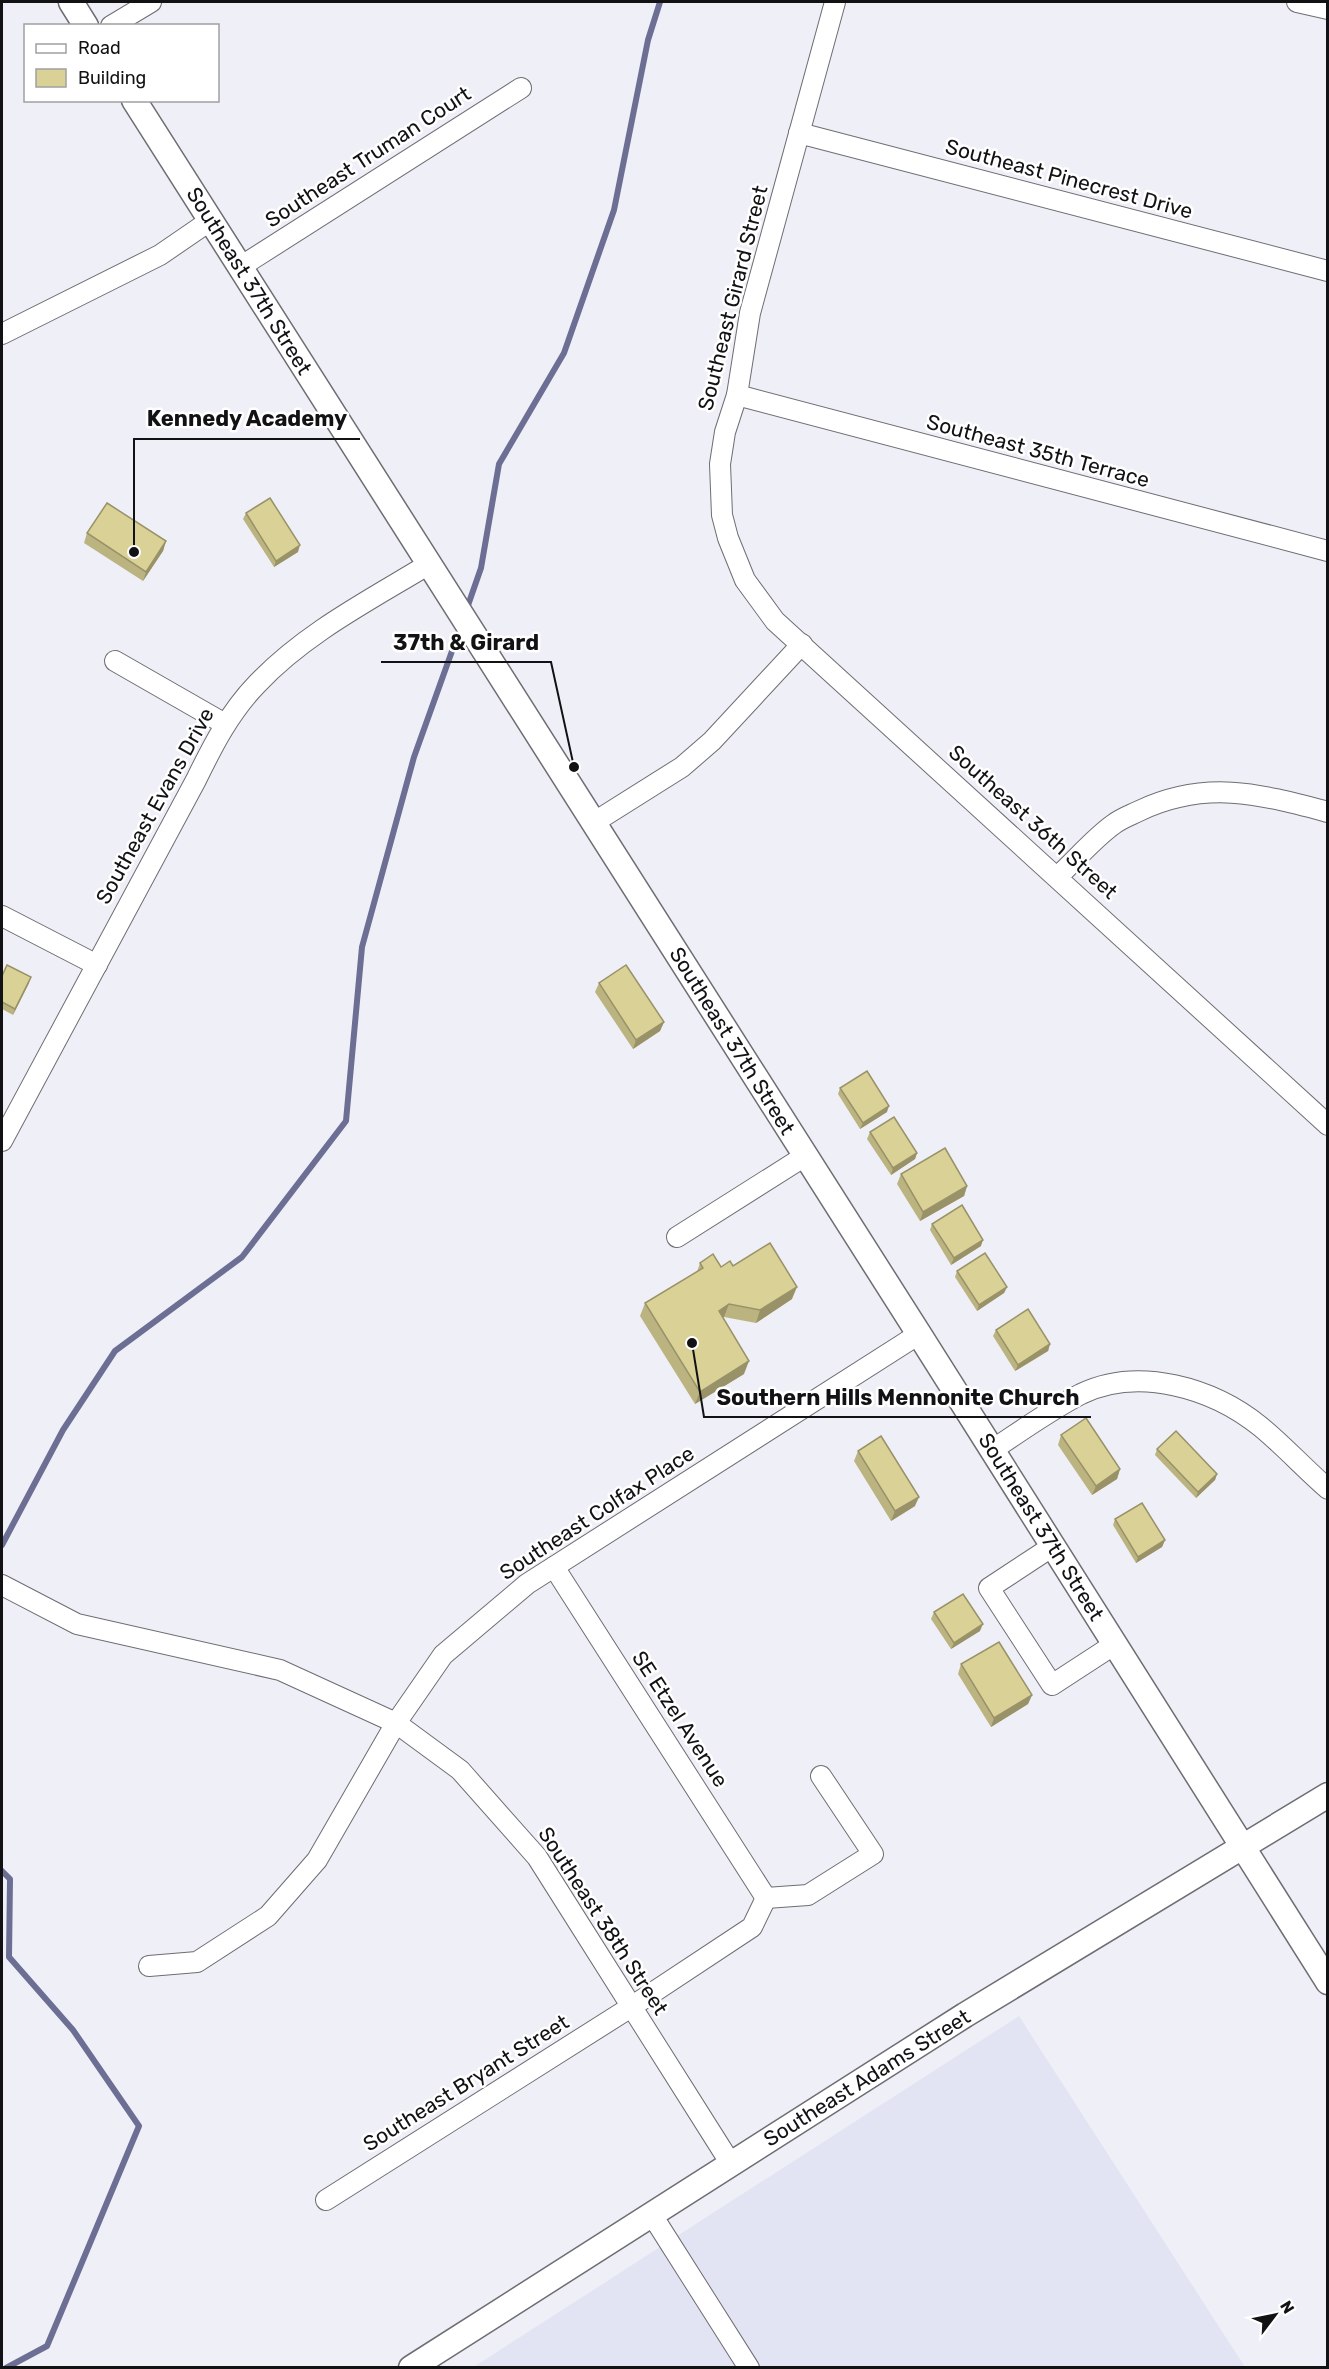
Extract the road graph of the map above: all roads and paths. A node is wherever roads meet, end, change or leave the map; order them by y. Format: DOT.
graph roads {
  1 [pos="71,2"];
  2 [pos="151,2"];
  3 [pos="835,2"];
  4 [pos="1297,2"];
  5 [pos="1328,9"];
  6 [pos="85,24"];
  7 [pos="114,24"];
  8 [pos="521,88"];
  9 [pos="135,102"];
  10 [pos="799,134"];
  11 [pos="211,220"];
  12 [pos="240,267"];
  13 [pos="1328,271"];
  14 [pos="2,334"];
  15 [pos="737,395"];
  16 [pos="728,538"];
  17 [pos="1328,551"];
  18 [pos="433,570"];
  19 [pos="802,644"];
  20 [pos="115,661"];
  21 [pos="225,724"];
  22 [pos="1328,812"];
  23 [pos="593,823"];
  24 [pos="1058,877"];
  25 [pos="2,916"];
  26 [pos="96,965"];
  27 [pos="1328,1125"];
  28 [pos="2,1141"];
  29 [pos="806,1156"];
  30 [pos="677,1237"];
  31 [pos="919,1334"];
  32 [pos="992,1450"];
  33 [pos="1328,1489"];
  34 [pos="1053,1546"];
  35 [pos="555,1567"];
  36 [pos="2,1585"];
  37 [pos="1115,1644"];
  38 [pos="396,1723"];
  39 [pos="821,1776"];
  40 [pos="1328,1795"];
  41 [pos="1243,1847"];
  42 [pos="766,1898"];
  43 [pos="148,1966"];
  44 [pos="1328,1982"];
  45 [pos="631,2007"];
  46 [pos="731,2164"];
  47 [pos="326,2200"];
  48 [pos="652,2215"];
  49 [pos="411,2367"];
  50 [pos="749,2367"];
  1 -- 6 [label="main road"];
  2 -- 7 [label="street"];
  3 -- 10 [label="street, Southeast Girard Street"];
  4 -- 5 [label="street"];
  8 -- 12 [label="street, Southeast Truman Court"];
  9 -- 11 [label="main road, Southeast 37th Street"];
  10 -- 13 [label="street, Southeast Pinecrest Drive"];
  10 -- 15 [label="street, Southeast Girard Street"];
  11 -- 12 [label="main road, Southeast 37th Street"];
  11 -- 14 [label="street"];
  12 -- 18 [label="main road, Southeast 37th Street"];
  15 -- 16 [label="street, Southeast Girard Street"];
  15 -- 17 [label="street, Southeast 35th Terrace"];
  16 -- 19 [label="street, Southeast 36th Street"];
  18 -- 21 [label="street, Southeast Evans Drive"];
  18 -- 23 [label="main road, Southeast 37th Street"];
  19 -- 23 [label="street"];
  19 -- 24 [label="street, Southeast 36th Street"];
  20 -- 21 [label="street"];
  21 -- 26 [label="street, Southeast Evans Drive"];
  22 -- 24 [label="street"];
  23 -- 29 [label="main road, Southeast 37th Street"];
  24 -- 27 [label="street, Southeast 36th Street"];
  25 -- 26 [label="street"];
  26 -- 28 [label="street, Southeast Evans Drive"];
  29 -- 30 [label="street"];
  29 -- 31 [label="main road, Southeast 37th Street"];
  31 -- 32 [label="main road, Southeast 37th Street"];
  31 -- 35 [label="street, Southeast Colfax Place"];
  32 -- 33 [label="street"];
  32 -- 34 [label="main road, Southeast 37th Street"];
  34 -- 37 [label="main road, Southeast 37th Street"];
  34 -- 37 [label="street"];
  35 -- 38 [label="street, Southeast Colfax Place"];
  35 -- 42 [label="street, SE Etzel Avenue"];
  36 -- 38 [label="street, Southeast 38th Street"];
  37 -- 41 [label="main road, Southeast 37th Street"];
  38 -- 43 [label="street, Southeast Colfax Place"];
  38 -- 45 [label="street, Southeast 38th Street"];
  39 -- 42 [label="street"];
  40 -- 41 [label="main road, Southeast Adams Street"];
  41 -- 44 [label="main road, Southeast 37th Street"];
  41 -- 46 [label="main road, Southeast Adams Street"];
  42 -- 45 [label="street, Southeast Bryant Street"];
  45 -- 46 [label="street, Southeast 38th Street"];
  45 -- 47 [label="street, Southeast Bryant Street"];
  46 -- 48 [label="main road, Southeast Adams Street"];
  48 -- 49 [label="main road, Southeast Adams Street"];
  48 -- 50 [label="street"];
}
